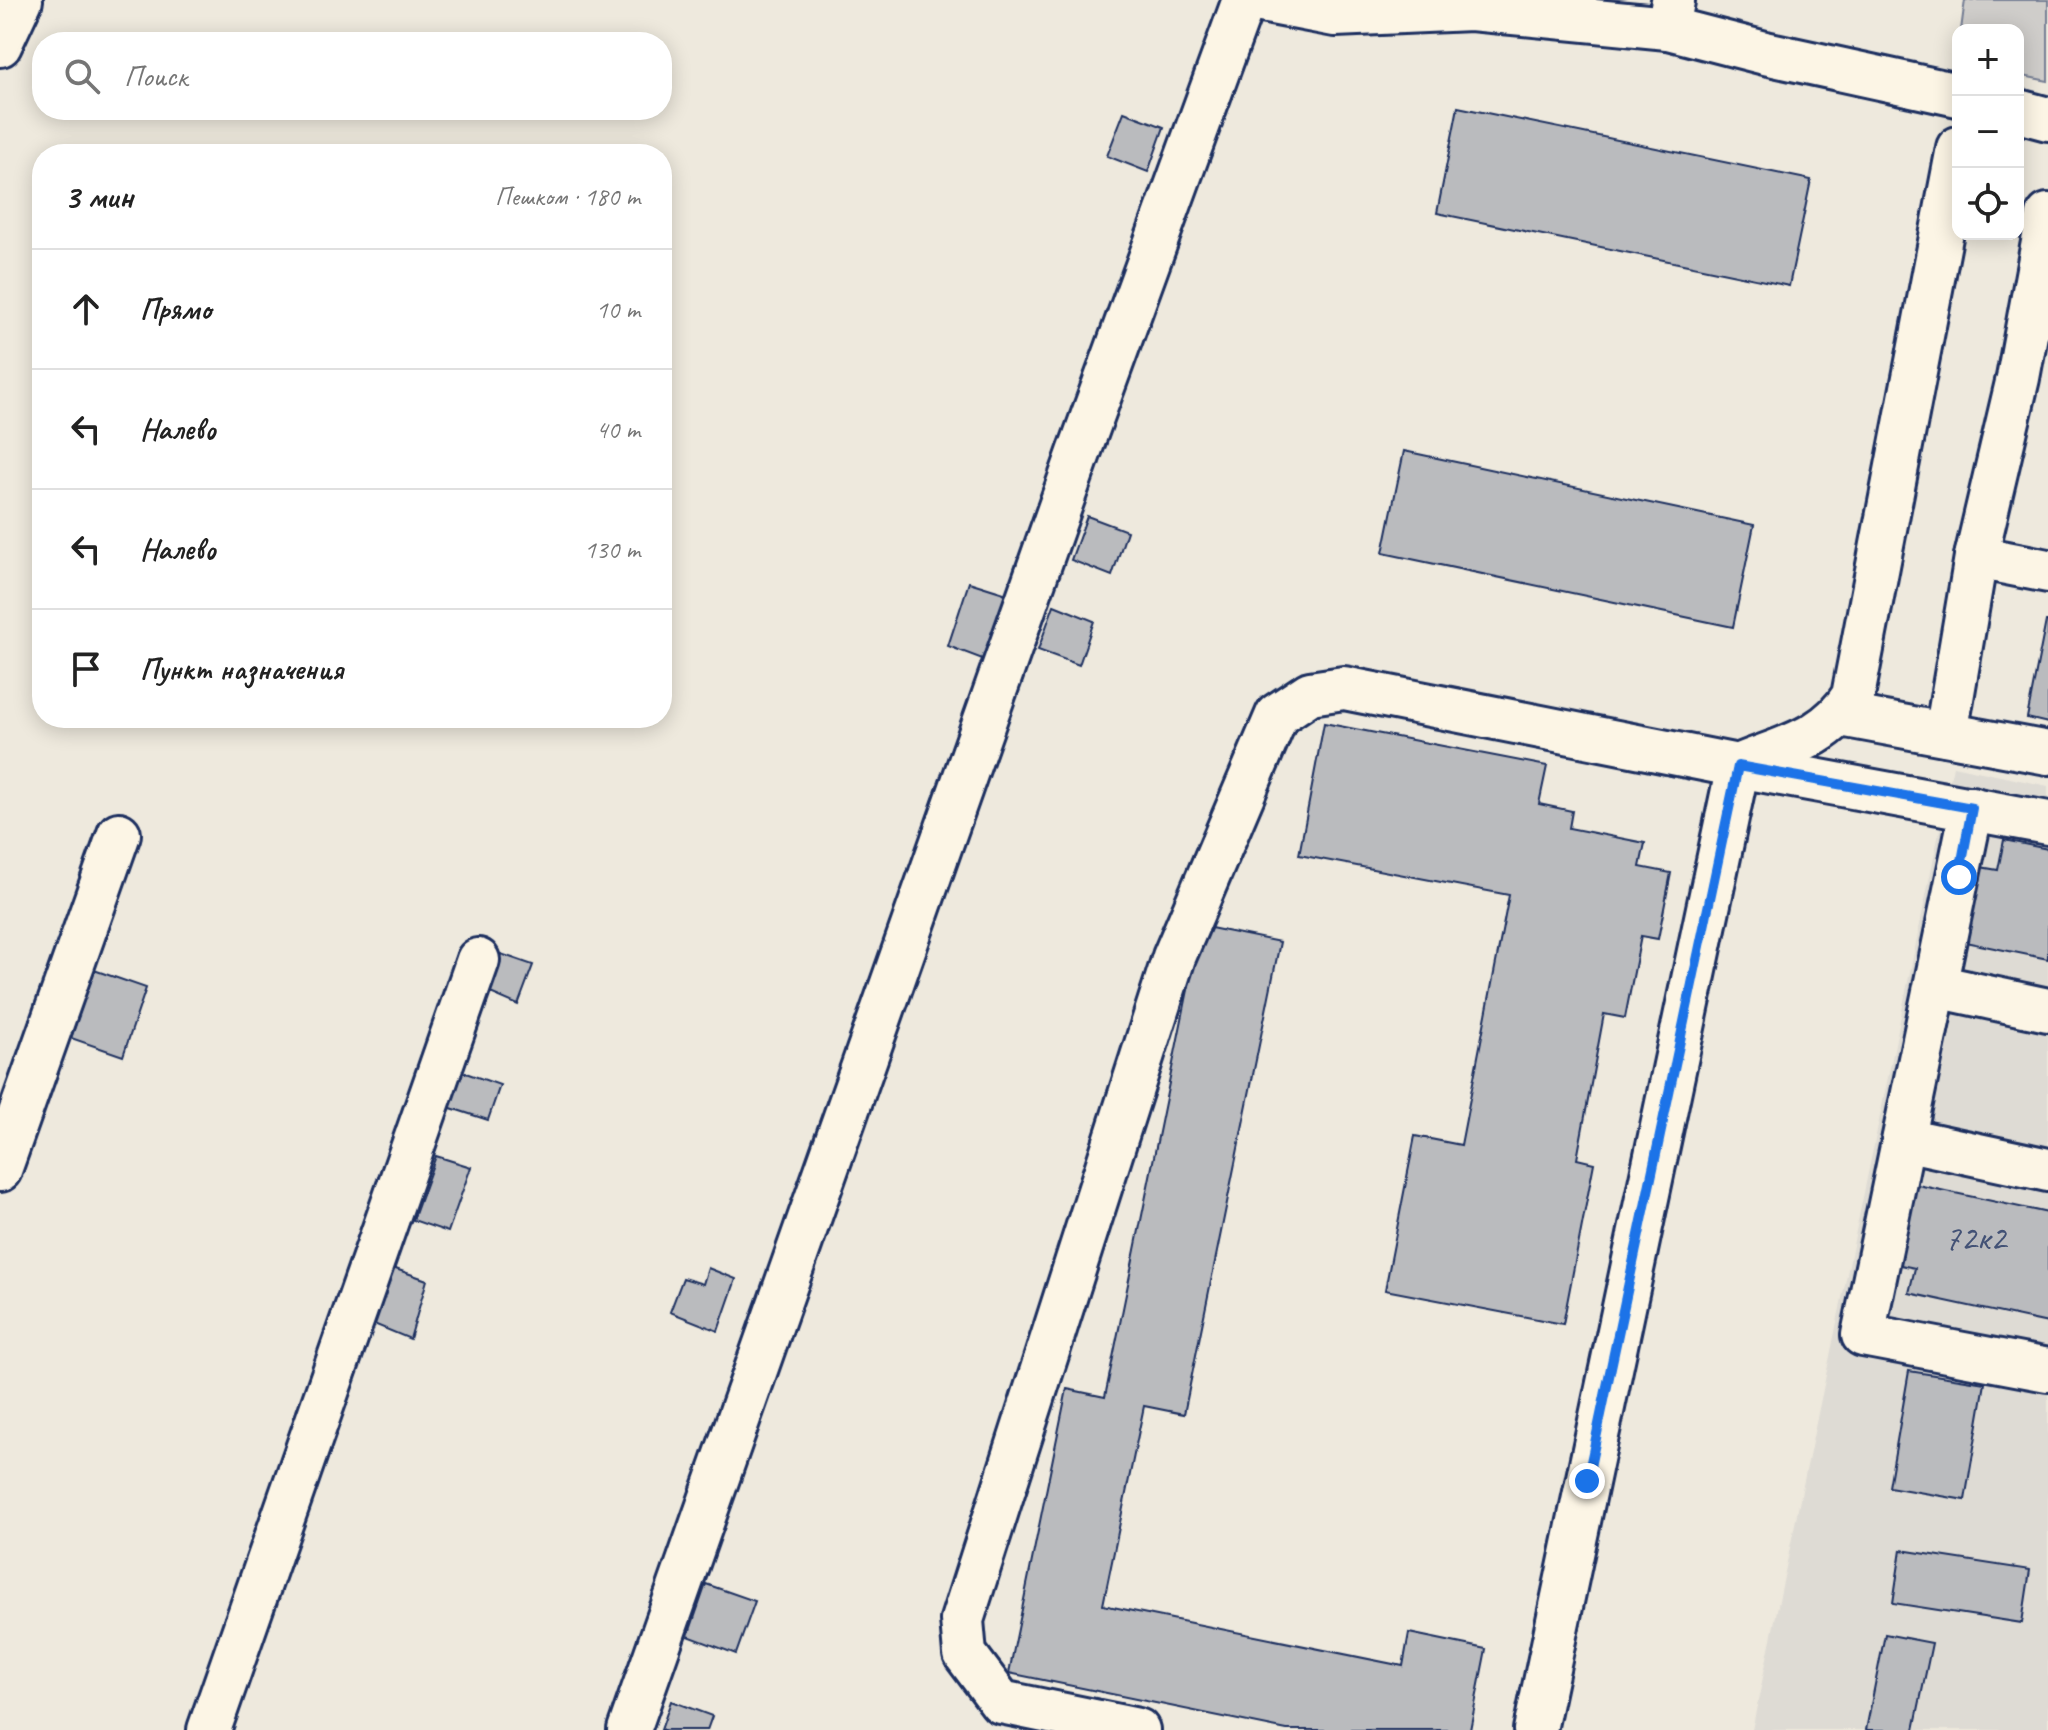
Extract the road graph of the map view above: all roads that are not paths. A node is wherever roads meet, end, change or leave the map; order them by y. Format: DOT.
graph roads {
  1 [pos="21,0"];
  2 [pos="1244,0"];
  3 [pos="1256,0"];
  4 [pos="1671,14"];
  5 [pos="0,45"];
  6 [pos="1952,94"];
  7 [pos="2024,113"];
  8 [pos="2048,119"];
  9 [pos="1954,168"];
  10 [pos="2048,215"];
  11 [pos="2033,380"];
  12 [pos="1976,557"];
  13 [pos="2048,571"];
  14 [pos="1841,715"];
  15 [pos="1946,734"];
  16 [pos="2048,753"];
  17 [pos="1738,766"];
  18 [pos="1972,808"];
  19 [pos="2048,823"];
  20 [pos="119,834"];
  21 [pos="478,960"];
  22 [pos="1936,986"];
  23 [pos="2048,1010"];
  24 [pos="1904,1139"];
  25 [pos="0,1170"];
  26 [pos="2048,1170"];
  27 [pos="2048,1370"];
  28 [pos="209,1730"];
  29 [pos="629,1730"];
  30 [pos="1138,1730"];
  31 [pos="1535,1730"];
  1 -- 5 [label="street"];
  2 -- 29 [label="street"];
  3 -- 4 [label="street"];
  4 -- 6 [label="street"];
  7 -- 8 [label="street"];
  9 -- 14 [label="street"];
  10 -- 11 [label="street"];
  11 -- 12 [label="street"];
  12 -- 13 [label="street"];
  12 -- 15 [label="street"];
  14 -- 15 [label="street"];
  14 -- 17 [label="street"];
  15 -- 16 [label="street"];
  17 -- 18 [label="street"];
  17 -- 30 [label="street"];
  17 -- 31 [label="street"];
  18 -- 19 [label="street"];
  18 -- 22 [label="street"];
  20 -- 25 [label="street"];
  21 -- 28 [label="street"];
  22 -- 23 [label="street"];
  22 -- 24 [label="street"];
  24 -- 26 [label="street"];
  24 -- 27 [label="street"];
}
